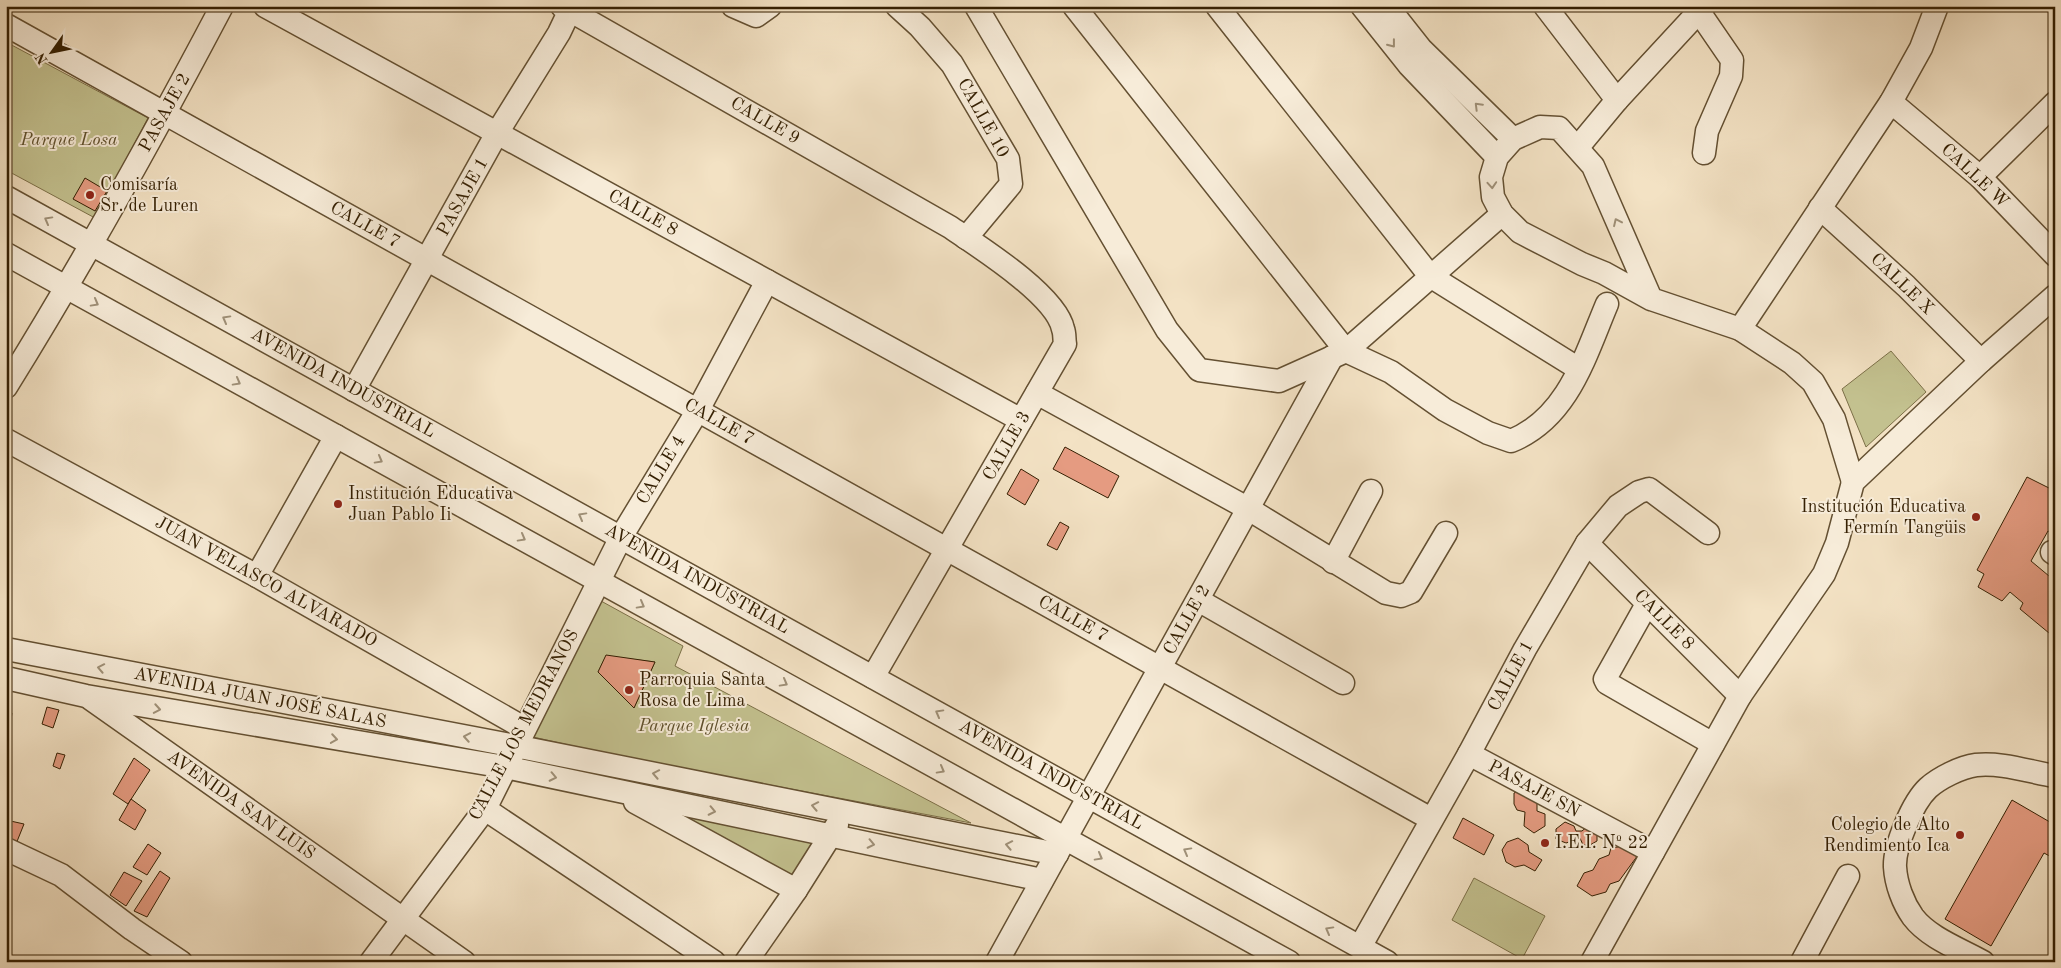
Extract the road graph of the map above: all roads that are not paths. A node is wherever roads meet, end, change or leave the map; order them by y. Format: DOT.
graph roads {
  1 [pos="222,6"];
  2 [pos="265,6"];
  3 [pos="733,6"];
  4 [pos="770,6"];
  5 [pos="897,6"];
  6 [pos="976,6"];
  7 [pos="1074,6"];
  8 [pos="1217,6"];
  9 [pos="1362,6"];
  10 [pos="1387,6"];
  11 [pos="1545,6"];
  12 [pos="1937,6"];
  13 [pos="569,7"];
  14 [pos="1699,8"];
  15 [pos="6,25"];
  16 [pos="1618,100"];
  17 [pos="1891,102"];
  18 [pos="2055,103"];
  19 [pos="166,114"];
  20 [pos="497,134"];
  21 [pos="1514,139"];
  22 [pos="1578,147"];
  23 [pos="1704,153"];
  24 [pos="1497,157"];
  25 [pos="1980,177"];
  26 [pos="6,197"];
  27 [pos="1820,208"];
  28 [pos="1502,214"];
  29 [pos="966,238"];
  30 [pos="91,244"];
  31 [pos="1632,252"];
  32 [pos="6,254"];
  33 [pos="2055,255"];
  34 [pos="428,260"];
  35 [pos="1604,273"];
  36 [pos="1430,276"];
  37 [pos="767,281"];
  38 [pos="68,288"];
  39 [pos="2055,296"];
  40 [pos="1651,299"];
  41 [pos="1607,304"];
  42 [pos="1740,329"];
  43 [pos="1339,354"];
  44 [pos="1980,361"];
  45 [pos="1580,369"];
  46 [pos="6,387"];
  47 [pos="354,390"];
  48 [pos="1037,393"];
  49 [pos="698,410"];
  50 [pos="1021,420"];
  51 [pos="336,436"];
  52 [pos="6,440"];
  53 [pos="1853,482"];
  54 [pos="1371,491"];
  55 [pos="1247,508"];
  56 [pos="1446,533"];
  57 [pos="1708,534"];
  58 [pos="621,537"];
  59 [pos="1587,543"];
  60 [pos="947,549"];
  61 [pos="1333,562"];
  62 [pos="257,576"];
  63 [pos="599,581"];
  64 [pos="1198,600"];
  65 [pos="1647,604"];
  66 [pos="10,648"];
  67 [pos="1160,668"];
  68 [pos="873,677"];
  69 [pos="6,678"];
  70 [pos="1343,683"];
  71 [pos="86,696"];
  72 [pos="1740,696"];
  73 [pos="306,708"];
  74 [pos="302,734"];
  75 [pos="520,737"];
  76 [pos="1714,744"];
  77 [pos="1469,754"];
  78 [pos="505,767"];
  79 [pos="2055,776"];
  80 [pos="614,790"];
  81 [pos="1089,796"];
  82 [pos="484,809"];
  83 [pos="846,812"];
  84 [pos="1431,819"];
  85 [pos="831,836"];
  86 [pos="1061,847"];
  87 [pos="6,849"];
  88 [pos="1653,852"];
  89 [pos="1848,876"];
  90 [pos="1042,880"];
  91 [pos="796,890"];
  92 [pos="403,919"];
  93 [pos="1360,947"];
  94 [pos="181,962"];
  95 [pos="372,962"];
  96 [pos="464,962"];
  97 [pos="714,962"];
  98 [pos="746,962"];
  99 [pos="997,962"];
  100 [pos="1289,962"];
  101 [pos="1388,962"];
  102 [pos="1592,962"];
  103 [pos="1802,962"];
  104 [pos="1983,962"];
  1 -- 19 [label="street, PASAJE 2"];
  2 -- 20 [label="street, CALLE 8"];
  3 -- 4 [label="street"];
  5 -- 29 [label="street, CALLE 10"];
  6 -- 43 [label="street"];
  7 -- 43 [label="street"];
  8 -- 36 [label="street"];
  9 -- 24 [label="street, one-way"];
  21 -- 10 [label="street, one-way"];
  11 -- 16 [label="street"];
  12 -- 17 [label="street"];
  13 -- 20 [label="street, PASAJE 1"];
  13 -- 29 [label="street, CALLE 9"];
  14 -- 16 [label="street"];
  14 -- 23 [label="street"];
  15 -- 19 [label="street, CALLE 7"];
  16 -- 22 [label="street"];
  17 -- 25 [label="street, CALLE W"];
  17 -- 27 [label="street"];
  18 -- 25 [label="street"];
  19 -- 30 [label="street, PASAJE 2"];
  19 -- 34 [label="street, CALLE 7"];
  20 -- 34 [label="street, PASAJE 1"];
  20 -- 37 [label="street, CALLE 8"];
  21 -- 22 [label="street"];
  21 -- 24 [label="street"];
  31 -- 22 [label="street, one-way"];
  24 -- 28 [label="street, one-way"];
  25 -- 33 [label="street, CALLE W"];
  30 -- 26 [label="street, AVENIDA INDUSTRIAL, one-way"];
  27 -- 42 [label="street"];
  27 -- 44 [label="street, CALLE X"];
  28 -- 35 [label="street"];
  28 -- 36 [label="street"];
  29 -- 48 [label="street, CALLE 3"];
  30 -- 38 [label="street, PASAJE 2"];
  47 -- 30 [label="street, AVENIDA INDUSTRIAL, one-way"];
  31 -- 35 [label="street"];
  31 -- 40 [label="street"];
  32 -- 38 [label="street"];
  34 -- 47 [label="street, PASAJE 1"];
  34 -- 49 [label="street, CALLE 7"];
  35 -- 40 [label="street"];
  36 -- 43 [label="street"];
  36 -- 45 [label="street"];
  37 -- 49 [label="street, CALLE 4"];
  37 -- 50 [label="street, CALLE 8"];
  38 -- 46 [label="street, PASAJE 2"];
  38 -- 51 [label="street, one-way"];
  39 -- 44 [label="street"];
  40 -- 42 [label="street"];
  41 -- 45 [label="street"];
  42 -- 53 [label="street"];
  43 -- 45 [label="street"];
  43 -- 55 [label="street, CALLE 2"];
  44 -- 53 [label="street"];
  58 -- 47 [label="street, AVENIDA INDUSTRIAL, one-way"];
  48 -- 50 [label="street, CALLE 3"];
  48 -- 55 [label="street"];
  49 -- 58 [label="street, CALLE 4"];
  49 -- 60 [label="street, CALLE 7"];
  50 -- 60 [label="street, CALLE 3"];
  51 -- 62 [label="street"];
  51 -- 63 [label="street, one-way"];
  52 -- 62 [label="street, JUAN VELASCO ALVARADO"];
  53 -- 72 [label="street"];
  54 -- 61 [label="street"];
  55 -- 61 [label="street"];
  55 -- 64 [label="street, CALLE 2"];
  56 -- 61 [label="street"];
  57 -- 59 [label="street, CALLE 1"];
  58 -- 63 [label="street, CALLE 4"];
  58 -- 68 [label="street, AVENIDA INDUSTRIAL"];
  59 -- 65 [label="street, CALLE 8"];
  59 -- 77 [label="street, CALLE 1"];
  60 -- 67 [label="street, CALLE 7"];
  60 -- 68 [label="street, CALLE 3"];
  62 -- 75 [label="street, JUAN VELASCO ALVARADO"];
  63 -- 75 [label="street, CALLE LOS MEDRANOS"];
  63 -- 86 [label="street, one-way"];
  64 -- 67 [label="street, CALLE 2"];
  64 -- 70 [label="street"];
  65 -- 72 [label="street, CALLE 8"];
  65 -- 76 [label="street"];
  66 -- 71 [label="street, AVENIDA SAN LUIS"];
  73 -- 66 [label="street, AVENIDA JUAN JOSÉ SALAS, one-way"];
  67 -- 81 [label="street, CALLE 2"];
  67 -- 84 [label="street, CALLE 7"];
  81 -- 68 [label="street, AVENIDA INDUSTRIAL, one-way"];
  69 -- 71 [label="street, AVENIDA JUAN JOSÉ SALAS"];
  71 -- 74 [label="street, AVENIDA JUAN JOSÉ SALAS, one-way"];
  71 -- 92 [label="street, AVENIDA SAN LUIS"];
  72 -- 76 [label="street"];
  73 -- 74 [label="street"];
  75 -- 73 [label="street, AVENIDA JUAN JOSÉ SALAS, one-way"];
  74 -- 78 [label="street, AVENIDA JUAN JOSÉ SALAS, one-way"];
  75 -- 78 [label="street, CALLE LOS MEDRANOS"];
  83 -- 75 [label="street, AVENIDA JUAN JOSÉ SALAS, one-way"];
  76 -- 88 [label="street"];
  77 -- 84 [label="street, CALLE 1"];
  77 -- 88 [label="street, PASAJE SN"];
  78 -- 80 [label="street, AVENIDA JUAN JOSÉ SALAS, one-way"];
  78 -- 82 [label="street, CALLE LOS MEDRANOS"];
  79 -- 104 [label="street"];
  80 -- 85 [label="street, AVENIDA JUAN JOSÉ SALAS, one-way"];
  80 -- 91 [label="street"];
  81 -- 86 [label="street, CALLE 2"];
  93 -- 81 [label="street, AVENIDA INDUSTRIAL, one-way"];
  82 -- 92 [label="street, CALLE LOS MEDRANOS"];
  82 -- 97 [label="street"];
  83 -- 85 [label="street"];
  86 -- 83 [label="street, AVENIDA JUAN JOSÉ SALAS, one-way"];
  84 -- 93 [label="street, CALLE 1"];
  85 -- 90 [label="street, AVENIDA JUAN JOSÉ SALAS, one-way"];
  85 -- 91 [label="street"];
  86 -- 90 [label="street, CALLE 2"];
  86 -- 100 [label="street, one-way"];
  87 -- 94 [label="street"];
  88 -- 102 [label="street"];
  89 -- 103 [label="street"];
  90 -- 99 [label="street, CALLE 2"];
  91 -- 98 [label="street"];
  92 -- 95 [label="street, CALLE LOS MEDRANOS"];
  92 -- 96 [label="street, AVENIDA SAN LUIS"];
  93 -- 101 [label="street, AVENIDA INDUSTRIAL"];
}
